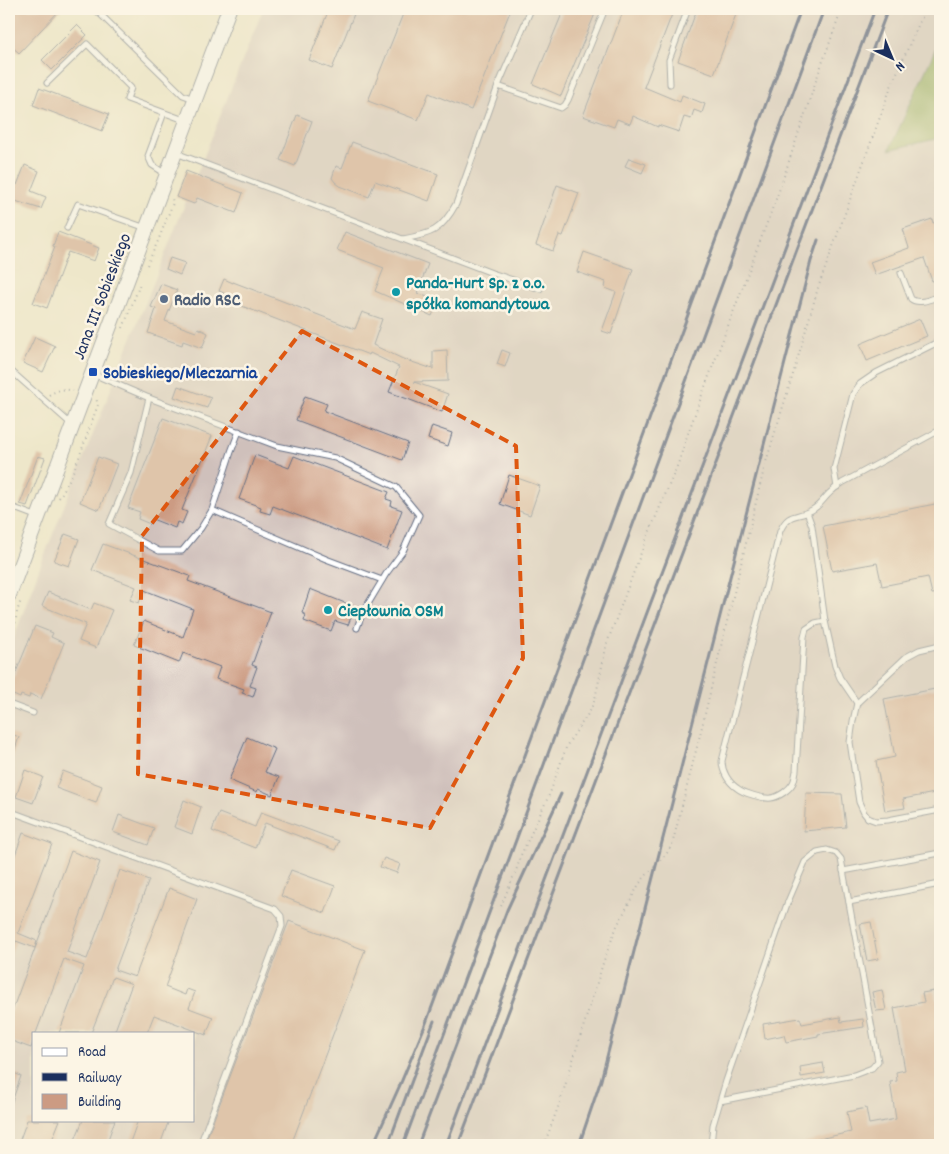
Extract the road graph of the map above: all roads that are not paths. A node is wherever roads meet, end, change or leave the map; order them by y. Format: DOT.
graph roads {
  1 [pos="92,9"];
  2 [pos="229,9"];
  3 [pos="531,9"];
  4 [pos="605,9"];
  5 [pos="688,9"];
  6 [pos="48,83"];
  7 [pos="670,84"];
  8 [pos="498,86"];
  9 [pos="195,100"];
  10 [pos="164,113"];
  11 [pos="187,121"];
  12 [pos="175,153"];
  13 [pos="167,175"];
  14 [pos="67,228"];
  15 [pos="146,228"];
  16 [pos="402,239"];
  17 [pos="900,273"];
  18 [pos="540,289"];
  19 [pos="940,296"];
  20 [pos="940,341"];
  21 [pos="9,368"];
  22 [pos="92,374"];
  23 [pos="149,398"];
  24 [pos="73,426"];
  25 [pos="940,430"];
  26 [pos="239,431"];
  27 [pos="837,486"];
  28 [pos="9,506"];
  29 [pos="212,510"];
  30 [pos="807,512"];
  31 [pos="38,518"];
  32 [pos="382,580"];
  33 [pos="16,595"];
  34 [pos="825,621"];
  35 [pos="358,628"];
  36 [pos="940,645"];
  37 [pos="857,703"];
  38 [pos="9,704"];
  39 [pos="33,713"];
  40 [pos="9,810"];
  41 [pos="940,810"];
  42 [pos="940,853"];
  43 [pos="843,871"];
  44 [pos="940,884"];
  45 [pos="849,902"];
  46 [pos="720,1101"];
  47 [pos="200,1145"];
  48 [pos="711,1145"];
  1 -- 9 [label="lane"];
  2 -- 9 [label="main road, Jana III Sobieskiego"];
  3 -- 8 [label="lane"];
  4 -- 8 [label="lane"];
  5 -- 7 [label="lane"];
  6 -- 10 [label="lane"];
  8 -- 16 [label="lane"];
  9 -- 11 [label="main road, Jana III Sobieskiego"];
  10 -- 11 [label="lane"];
  10 -- 13 [label="lane"];
  11 -- 12 [label="main road, Jana III Sobieskiego"];
  12 -- 13 [label="main road, Jana III Sobieskiego"];
  12 -- 16 [label="lane"];
  13 -- 15 [label="main road, Jana III Sobieskiego"];
  14 -- 15 [label="lane"];
  15 -- 22 [label="main road, Jana III Sobieskiego"];
  16 -- 18 [label="lane"];
  17 -- 19 [label="lane"];
  20 -- 27 [label="lane"];
  21 -- 24 [label="lane"];
  22 -- 23 [label="lane"];
  22 -- 24 [label="main road, Jana III Sobieskiego"];
  23 -- 26 [label="lane"];
  23 -- 29 [label="lane"];
  24 -- 31 [label="main road, Jana III Sobieskiego"];
  25 -- 27 [label="lane"];
  26 -- 29 [label="lane"];
  26 -- 32 [label="lane"];
  27 -- 30 [label="lane"];
  28 -- 31 [label="lane"];
  29 -- 32 [label="lane"];
  30 -- 34 [label="lane"];
  30 -- 34 [label="lane"];
  31 -- 33 [label="main road, Jana III Sobieskiego"];
  32 -- 35 [label="lane"];
  34 -- 37 [label="lane"];
  36 -- 37 [label="lane"];
  37 -- 41 [label="lane"];
  38 -- 39 [label="lane"];
  40 -- 47 [label="lane"];
  42 -- 43 [label="lane"];
  43 -- 45 [label="lane"];
  43 -- 46 [label="lane"];
  44 -- 45 [label="lane"];
  45 -- 46 [label="lane"];
  46 -- 48 [label="lane"];
}
